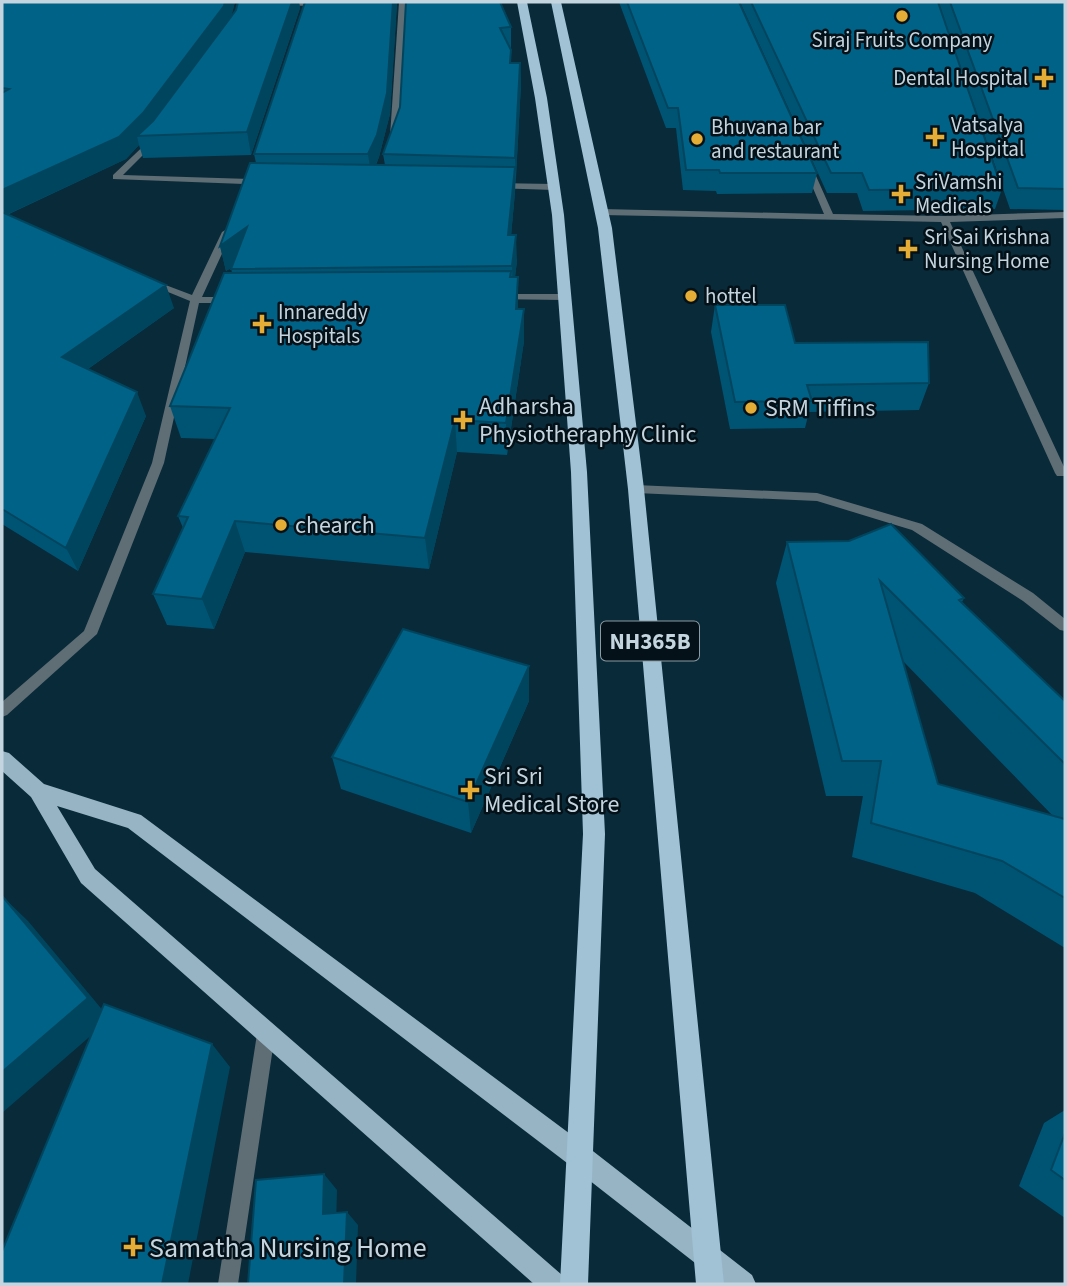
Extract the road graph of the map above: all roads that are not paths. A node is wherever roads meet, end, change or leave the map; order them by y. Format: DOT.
graph roads {
  1 [pos="257,2"];
  2 [pos="318,2"];
  3 [pos="403,2"];
  4 [pos="522,2"];
  5 [pos="556,2"];
  6 [pos="307,4"];
  7 [pos="303,17"];
  8 [pos="162,128"];
  9 [pos="389,151"];
  10 [pos="802,153"];
  11 [pos="254,169"];
  12 [pos="250,182"];
  13 [pos="264,182"];
  14 [pos="485,185"];
  15 [pos="554,187"];
  16 [pos="1000,204"];
  17 [pos="239,206"];
  18 [pos="602,212"];
  19 [pos="1065,215"];
  20 [pos="830,217"];
  21 [pos="1004,217"];
  22 [pos="234,218"];
  23 [pos="944,219"];
  24 [pos="134,277"];
  25 [pos="496,297"];
  26 [pos="564,297"];
  27 [pos="195,300"];
  28 [pos="250,300"];
  29 [pos="1061,473"];
  30 [pos="636,489"];
  31 [pos="1065,626"];
  32 [pos="2,711"];
  33 [pos="2,759"];
  34 [pos="38,791"];
  35 [pos="266,1034"];
  36 [pos="580,1157"];
  37 [pos="708,1256"];
  38 [pos="228,1284"];
  39 [pos="553,1284"];
  40 [pos="574,1284"];
  41 [pos="710,1284"];
  42 [pos="743,1284"];
  1 -- 6 [label="street"];
  2 -- 6 [label="street"];
  3 -- 9 [label="street"];
  4 -- 15 [label="highway, NH365B"];
  5 -- 18 [label="highway, NH365B"];
  6 -- 7 [label="street"];
  8 -- 12 [label="street"];
  10 -- 20 [label="street"];
  11 -- 12 [label="street"];
  12 -- 13 [label="street"];
  12 -- 17 [label="street"];
  14 -- 15 [label="street"];
  15 -- 26 [label="highway, NH365B"];
  16 -- 21 [label="street"];
  18 -- 20 [label="street"];
  18 -- 30 [label="highway, NH365B"];
  19 -- 21 [label="street"];
  20 -- 23 [label="street"];
  21 -- 23 [label="street"];
  22 -- 27 [label="street"];
  23 -- 29 [label="street"];
  24 -- 27 [label="street"];
  25 -- 26 [label="street"];
  26 -- 36 [label="highway, NH365B"];
  27 -- 28 [label="street"];
  27 -- 32 [label="street"];
  30 -- 31 [label="street"];
  30 -- 37 [label="highway, NH365B"];
  33 -- 34 [label="main road"];
  34 -- 35 [label="main road"];
  34 -- 36 [label="main road"];
  35 -- 38 [label="street"];
  35 -- 39 [label="main road"];
  36 -- 37 [label="main road"];
  36 -- 40 [label="highway, NH365B"];
  37 -- 41 [label="highway, NH365B"];
  37 -- 42 [label="main road"];
}
